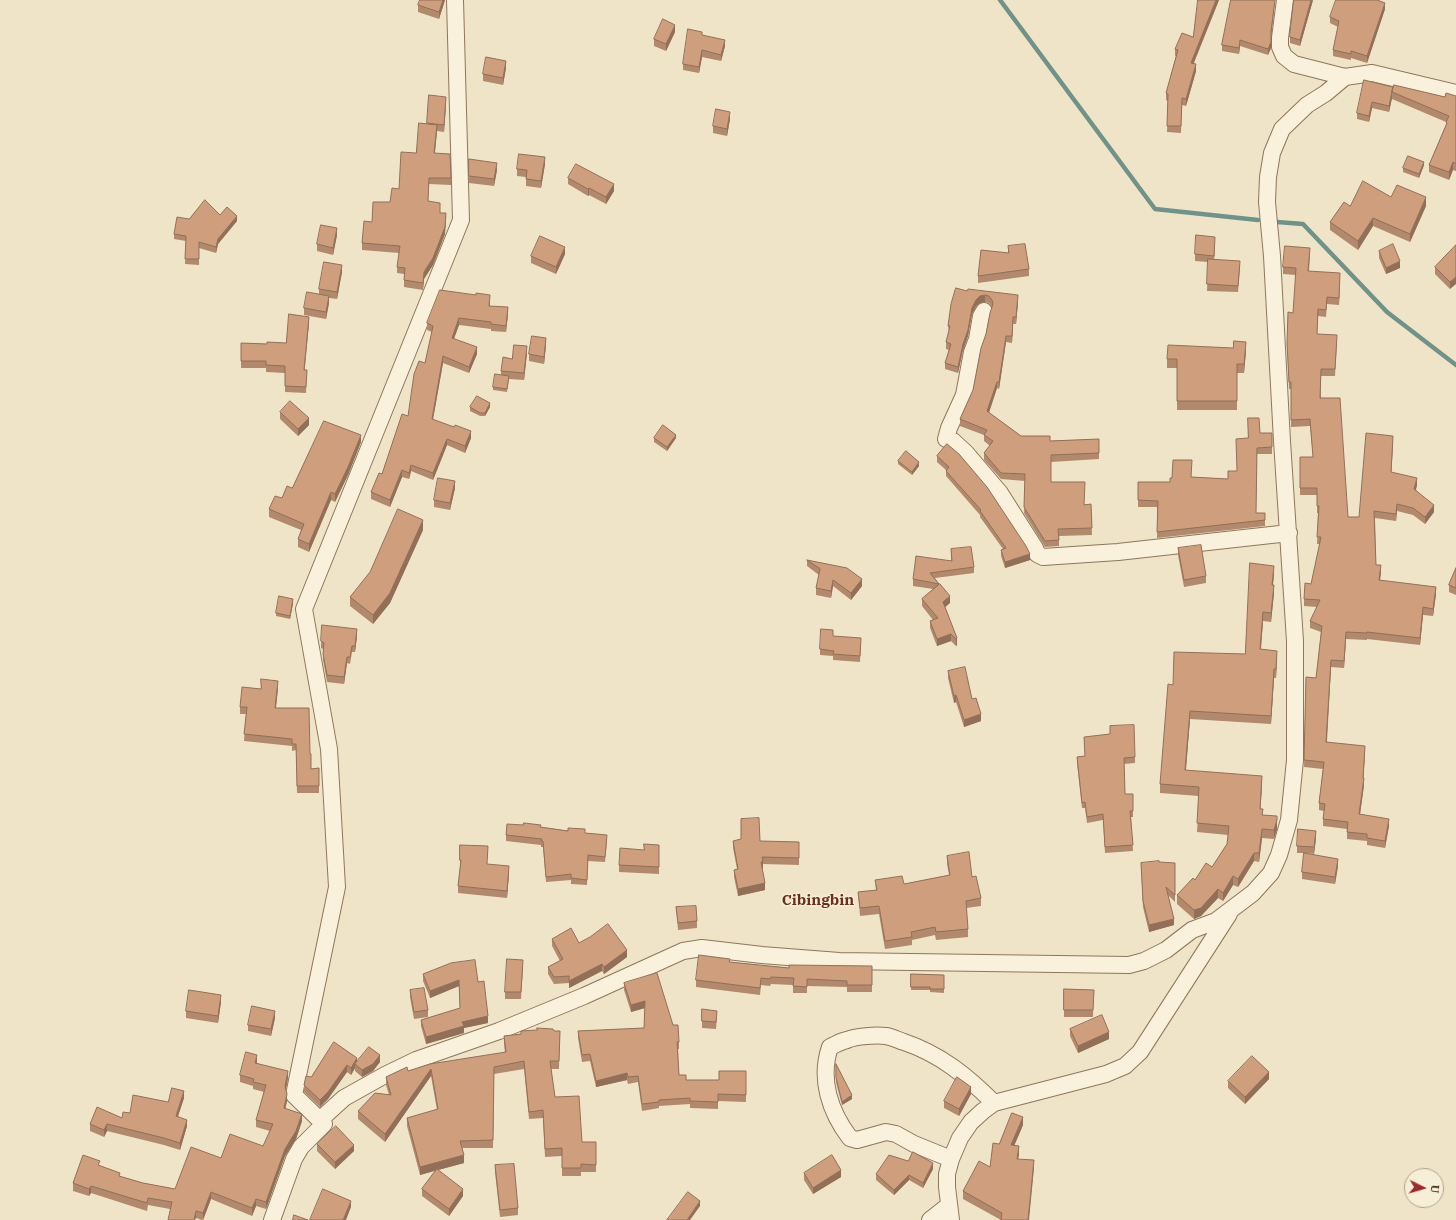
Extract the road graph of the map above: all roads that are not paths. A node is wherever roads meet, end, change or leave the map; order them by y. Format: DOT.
graph roads {
  1 [pos="455,0"];
  2 [pos="1285,0"];
  3 [pos="1345,77"];
  4 [pos="1456,93"];
  5 [pos="984,311"];
  6 [pos="1289,533"];
  7 [pos="1231,911"];
  8 [pos="994,1103"];
  9 [pos="324,1124"];
  10 [pos="952,1159"];
  11 [pos="950,1212"];
  12 [pos="272,1220"];
  13 [pos="930,1220"];
  1 -- 9 [label="street"];
  2 -- 3 [label="street"];
  3 -- 4 [label="street"];
  3 -- 6 [label="street"];
  5 -- 6 [label="street"];
  6 -- 7 [label="street"];
  7 -- 8 [label="street"];
  7 -- 9 [label="street"];
  8 -- 10 [label="street"];
  8 -- 10 [label="street"];
  9 -- 12 [label="street"];
  10 -- 11 [label="street"];
  11 -- 13 [label="street"];
}
